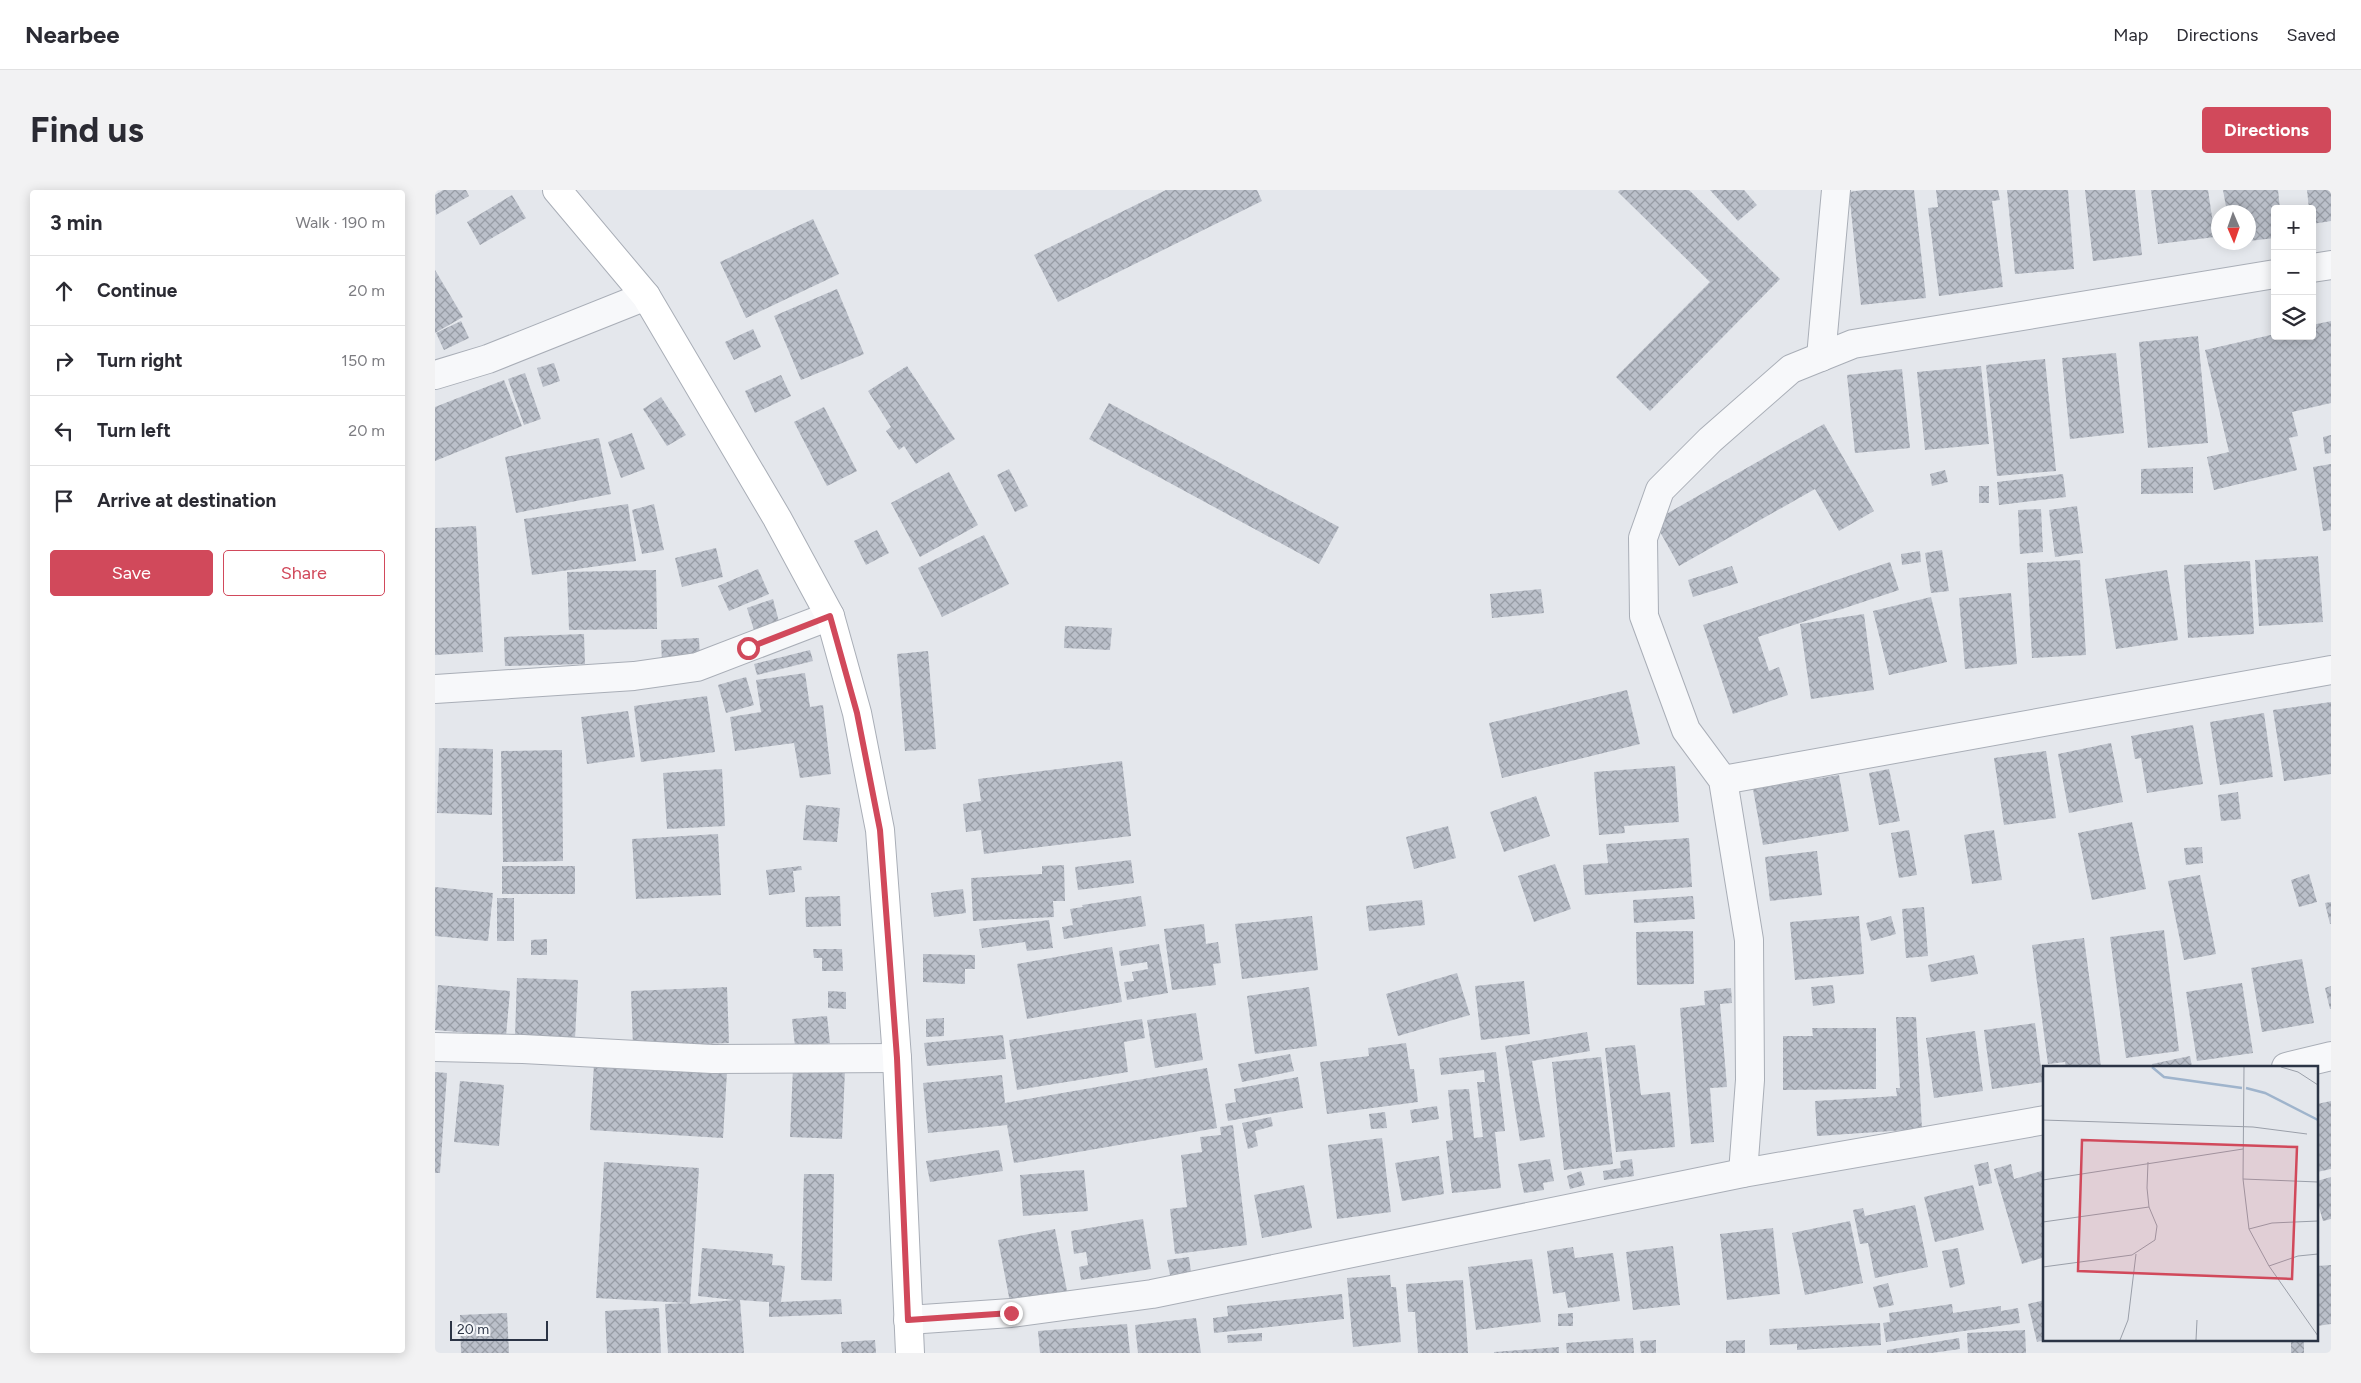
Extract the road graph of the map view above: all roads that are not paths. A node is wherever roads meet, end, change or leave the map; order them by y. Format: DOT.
graph roads {
  1 [pos="557,190"];
  2 [pos="1836,190"];
  3 [pos="2331,265"];
  4 [pos="2316,267"];
  5 [pos="2271,275"];
  6 [pos="646,296"];
  7 [pos="1821,357"];
  8 [pos="435,375"];
  9 [pos="830,616"];
  10 [pos="2331,670"];
  11 [pos="435,690"];
  12 [pos="1723,780"];
  13 [pos="435,1048"];
  14 [pos="2331,1056"];
  15 [pos="897,1058"];
  16 [pos="2290,1066"];
  17 [pos="2043,1120"];
  18 [pos="1743,1173"];
  19 [pos="908,1320"];
  20 [pos="910,1353"];
  1 -- 6 [label="main road"];
  2 -- 7 [label="street"];
  3 -- 4 [label="street"];
  5 -- 7 [label="street"];
  6 -- 8 [label="street"];
  6 -- 9 [label="main road"];
  7 -- 12 [label="street"];
  9 -- 11 [label="street"];
  9 -- 15 [label="main road"];
  10 -- 12 [label="street"];
  12 -- 18 [label="street"];
  13 -- 15 [label="street"];
  14 -- 16 [label="street"];
  15 -- 19 [label="main road"];
  17 -- 18 [label="street"];
  18 -- 19 [label="street"];
  19 -- 20 [label="main road"];
}
